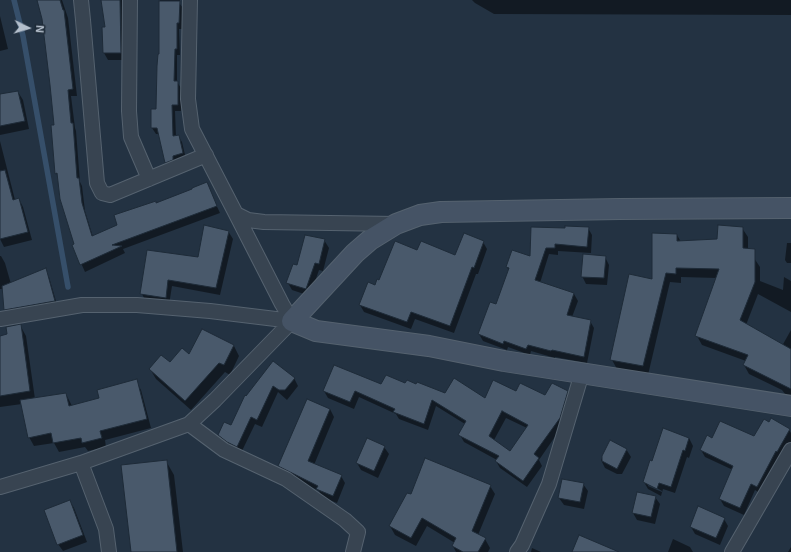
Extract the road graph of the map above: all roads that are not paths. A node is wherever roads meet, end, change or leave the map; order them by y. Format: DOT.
graph roads {
  1 [pos="80,0"];
  2 [pos="130,0"];
  3 [pos="190,0"];
  4 [pos="206,155"];
  5 [pos="149,179"];
  6 [pos="791,208"];
  7 [pos="236,214"];
  8 [pos="396,224"];
  9 [pos="0,319"];
  10 [pos="292,321"];
  11 [pos="582,373"];
  12 [pos="791,406"];
  13 [pos="189,424"];
  14 [pos="791,450"];
  15 [pos="81,463"];
  16 [pos="0,487"];
  17 [pos="109,552"];
  18 [pos="353,552"];
  19 [pos="517,552"];
  20 [pos="732,552"];
  1 -- 5 [label="street"];
  2 -- 5 [label="street"];
  3 -- 4 [label="street"];
  4 -- 5 [label="street"];
  4 -- 7 [label="street"];
  6 -- 8 [label="street"];
  7 -- 8 [label="street"];
  7 -- 10 [label="street"];
  8 -- 10 [label="street"];
  9 -- 10 [label="street"];
  10 -- 11 [label="street"];
  10 -- 13 [label="street"];
  11 -- 12 [label="street"];
  11 -- 19 [label="street"];
  13 -- 15 [label="street"];
  13 -- 18 [label="street"];
  14 -- 20 [label="street"];
  15 -- 16 [label="street"];
  15 -- 17 [label="street"];
}
